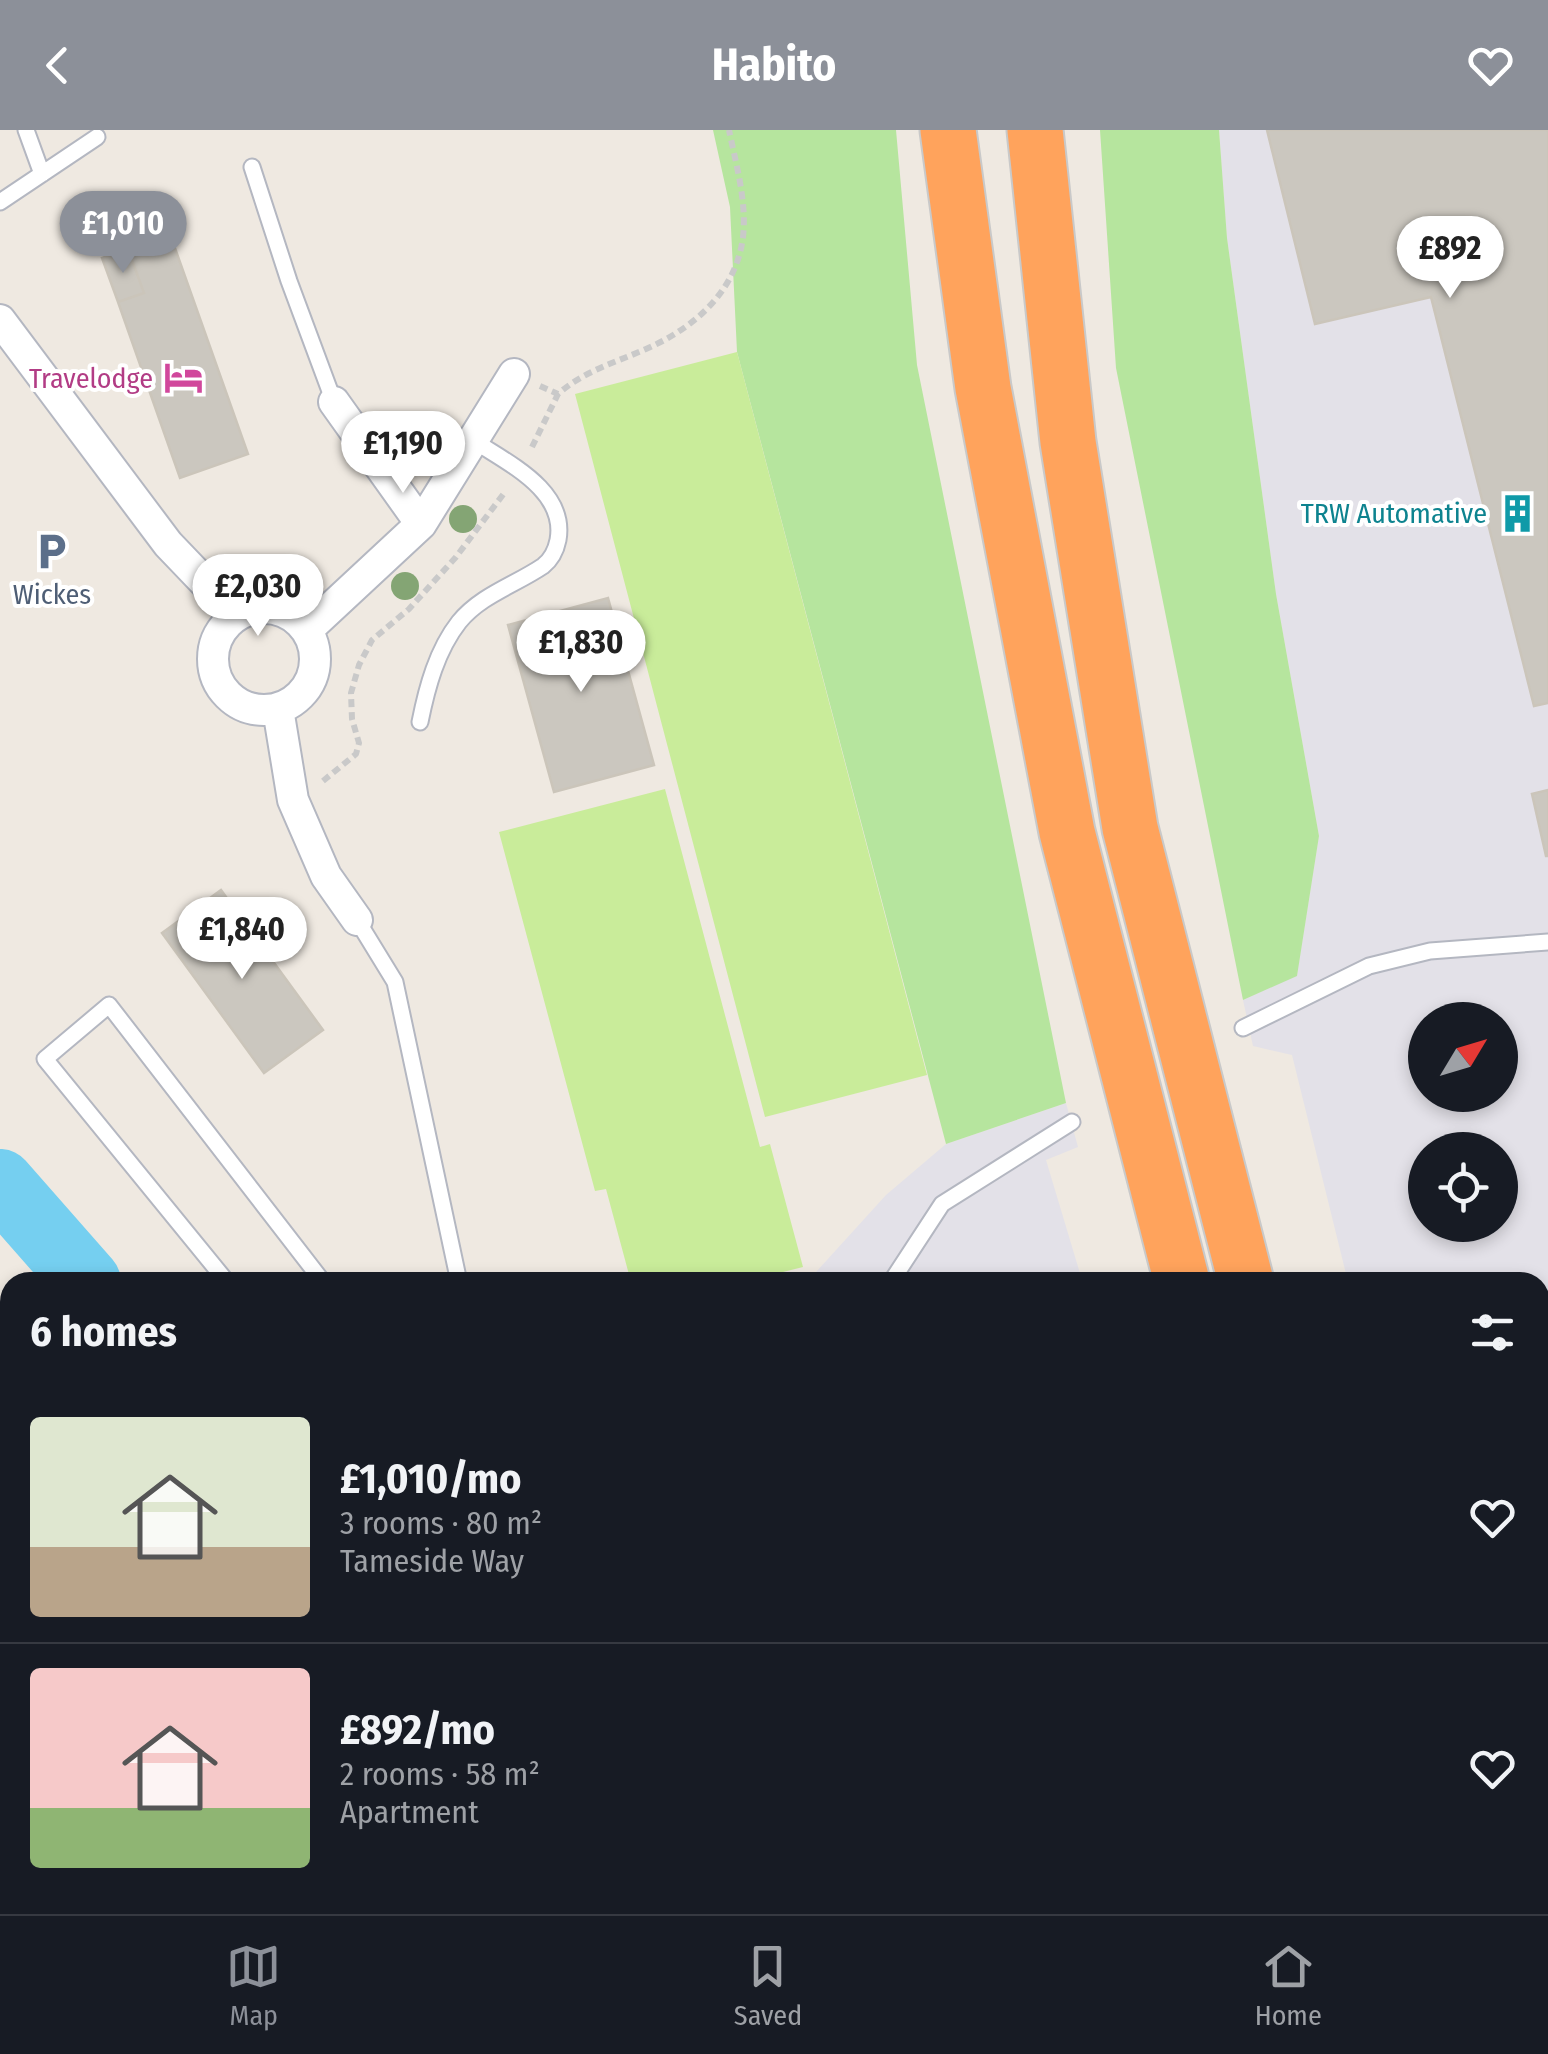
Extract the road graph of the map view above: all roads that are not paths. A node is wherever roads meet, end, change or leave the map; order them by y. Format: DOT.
graph roads {
  1 [pos="26,130"];
  2 [pos="948,130"];
  3 [pos="1035,130"];
  4 [pos="97,136"];
  5 [pos="252,166"];
  6 [pos="42,174"];
  7 [pos="0,202"];
  8 [pos="0,320"];
  9 [pos="514,374"];
  10 [pos="334,402"];
  11 [pos="473,440"];
  12 [pos="420,524"];
  13 [pos="236,615"];
  14 [pos="308,630"];
  15 [pos="278,710"];
  16 [pos="420,722"];
  17 [pos="357,920"];
  18 [pos="1548,942"];
  19 [pos="1242,1028"];
  20 [pos="1072,1122"];
  21 [pos="219,1272"];
  22 [pos="315,1272"];
  23 [pos="457,1272"];
  24 [pos="898,1272"];
  25 [pos="1179,1272"];
  26 [pos="1243,1272"];
  1 -- 6 [label="lane"];
  2 -- 25 [label="highway"];
  3 -- 26 [label="highway"];
  4 -- 6 [label="lane"];
  5 -- 10 [label="lane"];
  6 -- 7 [label="lane"];
  8 -- 13 [label="street"];
  9 -- 11 [label="street"];
  10 -- 12 [label="street"];
  11 -- 12 [label="street"];
  11 -- 16 [label="lane"];
  12 -- 14 [label="street"];
  13 -- 14 [label="street"];
  13 -- 15 [label="street"];
  14 -- 15 [label="street"];
  15 -- 17 [label="street"];
  17 -- 23 [label="lane"];
  18 -- 19 [label="lane"];
  20 -- 24 [label="lane"];
  21 -- 22 [label="lane"];
}
